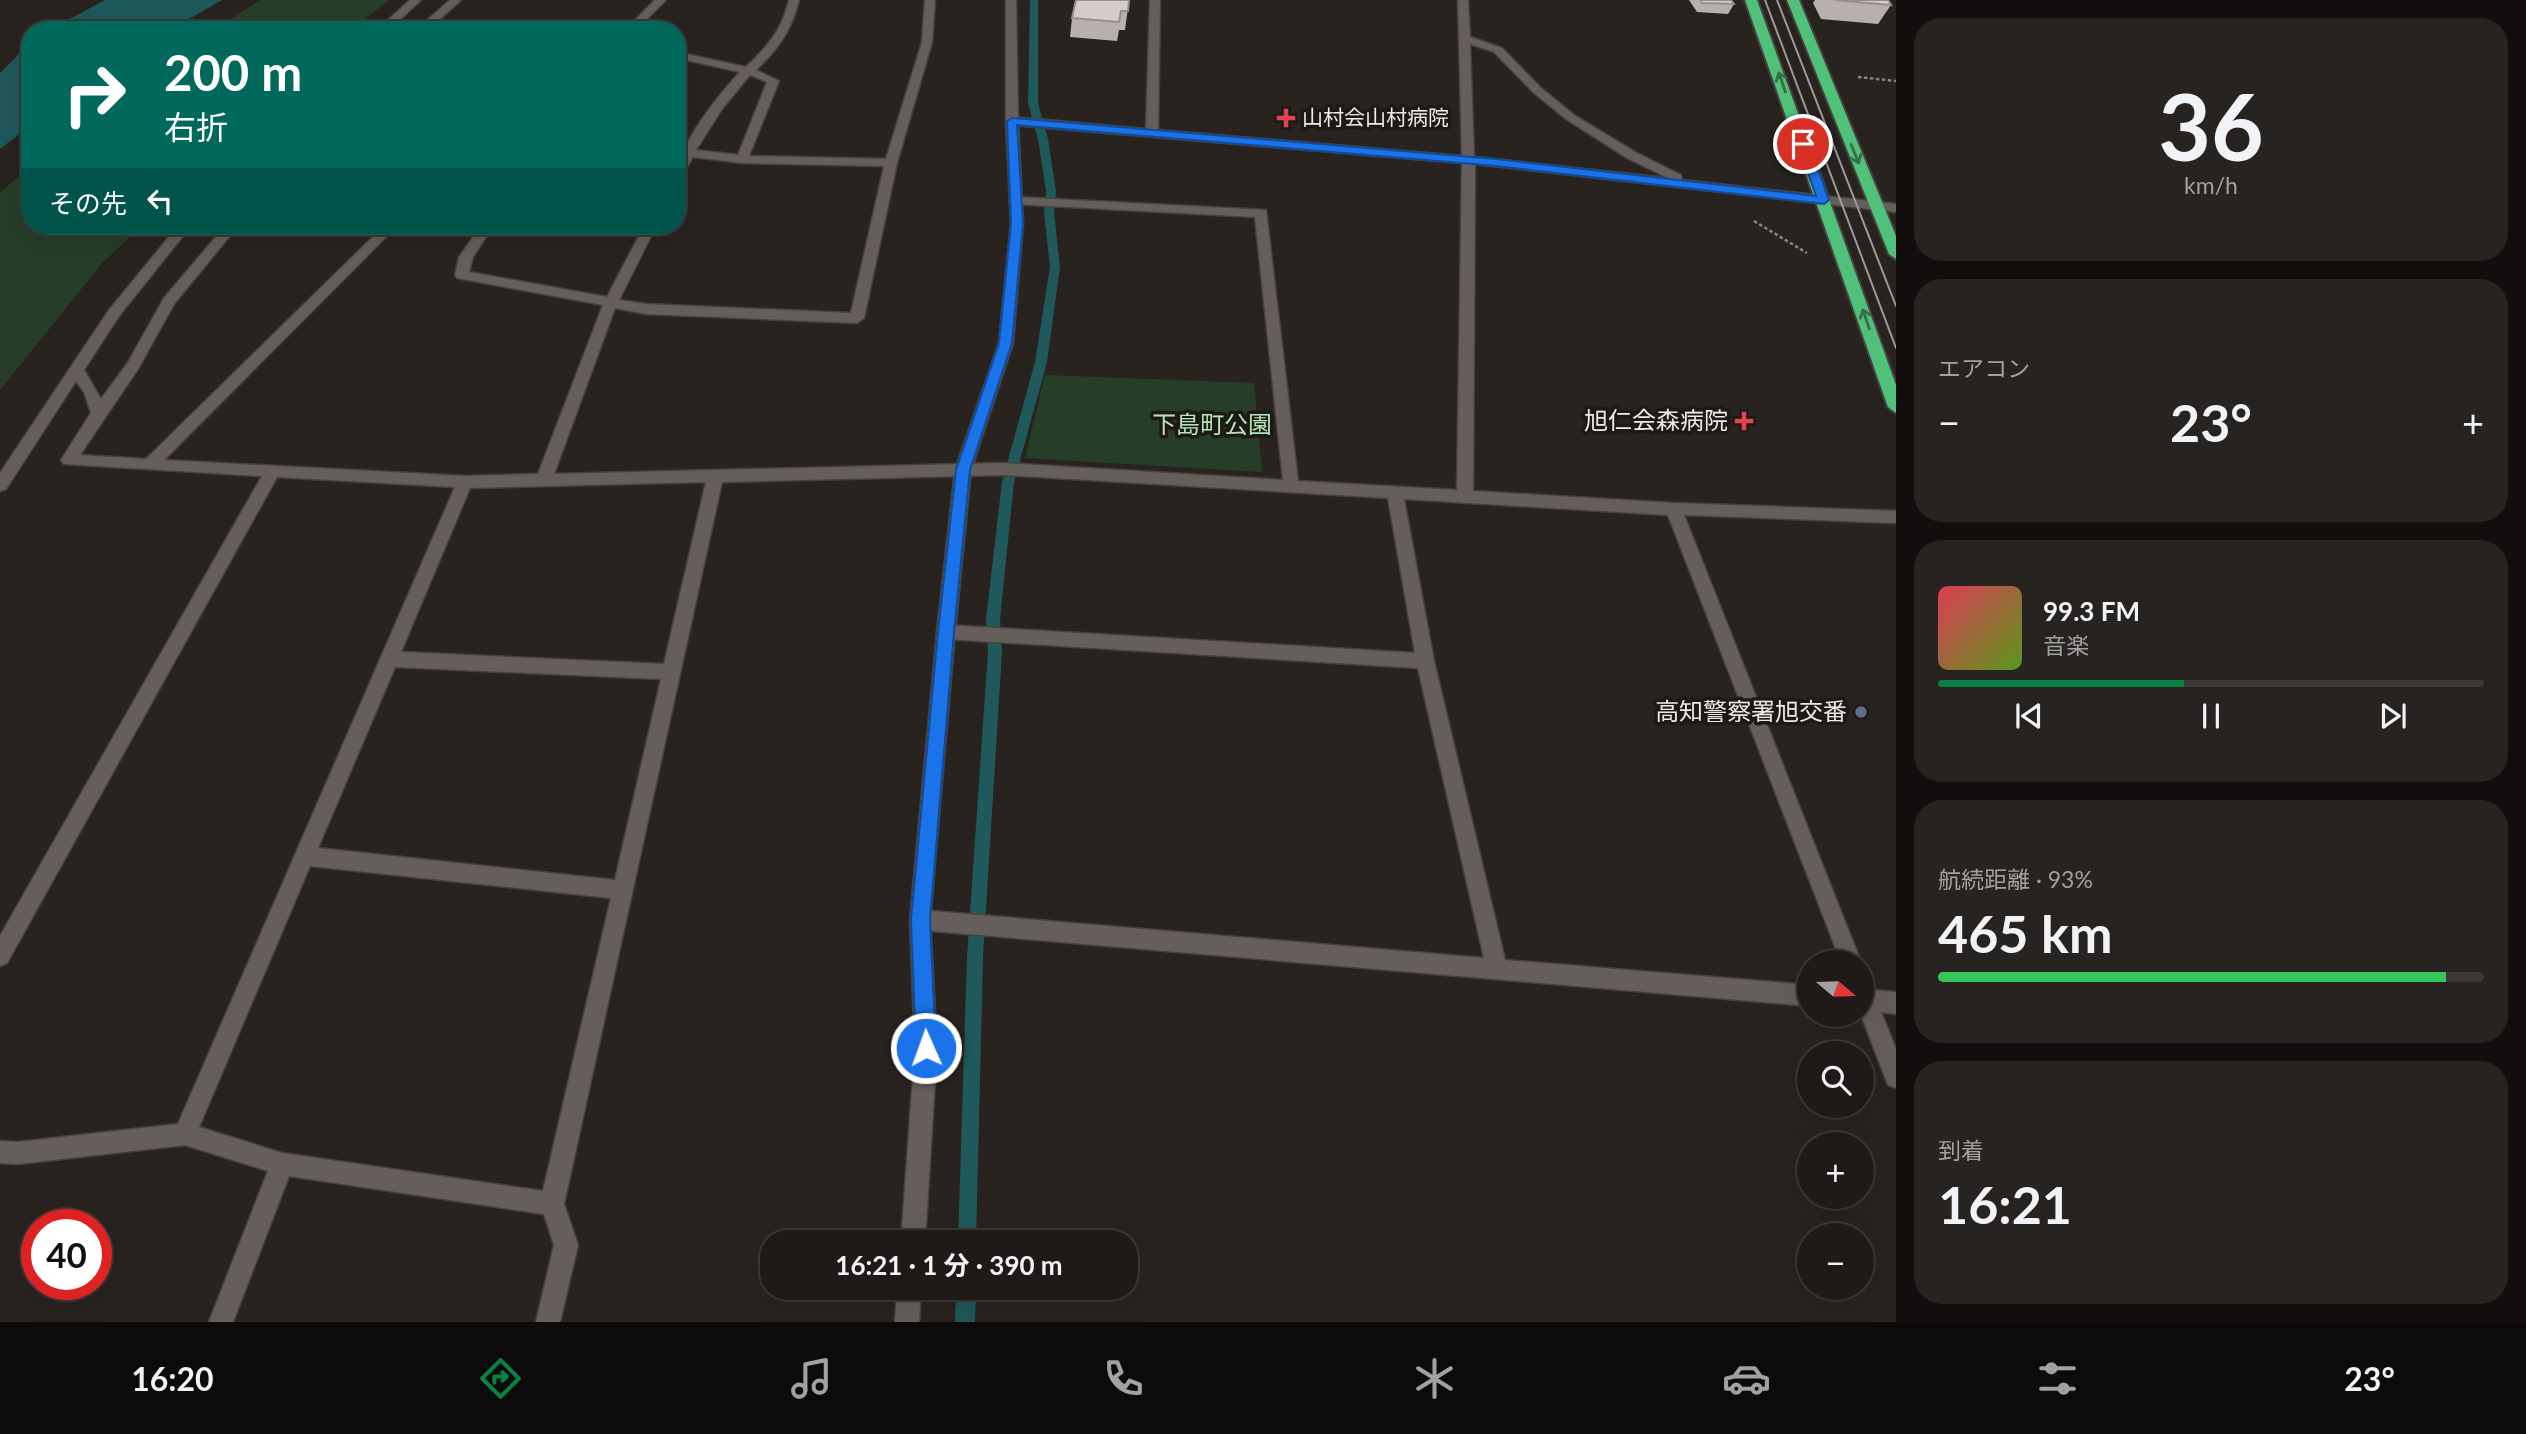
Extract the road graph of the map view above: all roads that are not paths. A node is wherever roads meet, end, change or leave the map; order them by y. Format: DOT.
graph roads {
  1 [pos="416,0"];
  2 [pos="456,0"];
  3 [pos="661,0"];
  4 [pos="794,0"];
  5 [pos="930,0"];
  6 [pos="1011,0"];
  7 [pos="1155,0"];
  8 [pos="1463,0"];
  9 [pos="1751,0"];
  10 [pos="1793,0"];
  11 [pos="392,21"];
  12 [pos="432,21"];
  13 [pos="639,21"];
  14 [pos="1464,38"];
  15 [pos="686,57"];
  16 [pos="750,71"];
  17 [pos="1012,121"];
  18 [pos="1152,134"];
  19 [pos="688,153"];
  20 [pos="686,157"];
  21 [pos="742,159"];
  22 [pos="1468,161"];
  23 [pos="891,163"];
  24 [pos="1689,184"];
  25 [pos="1824,200"];
  26 [pos="1024,202"];
  27 [pos="1877,207"];
  28 [pos="1896,208"];
  29 [pos="179,235"];
  30 [pos="224,235"];
  31 [pos="382,235"];
  32 [pos="481,235"];
  33 [pos="645,235"];
  34 [pos="1896,254"];
  35 [pos="610,304"];
  36 [pos="1889,366"];
  37 [pos="75,369"];
  38 [pos="1896,407"];
  39 [pos="99,413"];
  40 [pos="151,463"];
  41 [pos="963,470"];
  42 [pos="272,473"];
  43 [pos="715,477"];
  44 [pos="544,480"];
  45 [pos="465,482"];
  46 [pos="0,485"];
  47 [pos="1291,486"];
  48 [pos="1395,492"];
  49 [pos="1465,497"];
  50 [pos="1674,509"];
  51 [pos="1896,517"];
  52 [pos="946,632"];
  53 [pos="388,659"];
  54 [pos="1425,661"];
  55 [pos="672,672"];
  56 [pos="304,856"];
  57 [pos="623,890"];
  58 [pos="920,920"];
  59 [pos="1846,950"];
  60 [pos="0,956"];
  61 [pos="1497,968"];
  62 [pos="1797,995"];
  63 [pos="1874,999"];
  64 [pos="1896,1003"];
  65 [pos="1874,1024"];
  66 [pos="1896,1077"];
  67 [pos="185,1134"];
  68 [pos="0,1152"];
  69 [pos="282,1164"];
  70 [pos="552,1204"];
  71 [pos="913,1230"];
  72 [pos="908,1300"];
  73 [pos="221,1322"];
  74 [pos="548,1322"];
  75 [pos="907,1322"];
  1 -- 11 [label="street"];
  2 -- 12 [label="street"];
  3 -- 13 [label="street"];
  4 -- 16 [label="street"];
  5 -- 23 [label="street"];
  6 -- 17 [label="street"];
  7 -- 18 [label="street"];
  8 -- 14 [label="street"];
  25 -- 9 [label="highway, one-way"];
  10 -- 27 [label="highway, one-way"];
  14 -- 22 [label="street"];
  14 -- 24 [label="street"];
  15 -- 16 [label="street"];
  16 -- 19 [label="street"];
  16 -- 21 [label="street"];
  17 -- 18 [label="street"];
  17 -- 26 [label="street"];
  18 -- 22 [label="street"];
  19 -- 20 [label="street"];
  19 -- 21 [label="street"];
  21 -- 23 [label="street"];
  22 -- 24 [label="street"];
  22 -- 49 [label="street"];
  23 -- 35 [label="street"];
  24 -- 25 [label="street"];
  25 -- 27 [label="street"];
  36 -- 25 [label="highway, one-way"];
  26 -- 41 [label="street"];
  26 -- 47 [label="street"];
  27 -- 28 [label="street"];
  27 -- 34 [label="highway"];
  29 -- 37 [label="street"];
  30 -- 39 [label="street"];
  31 -- 40 [label="street"];
  32 -- 35 [label="street"];
  33 -- 35 [label="street"];
  35 -- 44 [label="street"];
  36 -- 38 [label="highway"];
  37 -- 39 [label="street"];
  37 -- 46 [label="street"];
  39 -- 40 [label="street"];
  40 -- 42 [label="street"];
  41 -- 43 [label="street"];
  41 -- 47 [label="street"];
  41 -- 52 [label="street"];
  42 -- 45 [label="street"];
  42 -- 60 [label="street"];
  43 -- 44 [label="street"];
  43 -- 55 [label="street"];
  44 -- 45 [label="street"];
  45 -- 53 [label="street"];
  47 -- 48 [label="street"];
  48 -- 49 [label="street"];
  48 -- 54 [label="street"];
  49 -- 50 [label="street"];
  50 -- 51 [label="street"];
  50 -- 59 [label="street"];
  52 -- 54 [label="street"];
  52 -- 58 [label="street"];
  53 -- 55 [label="street"];
  53 -- 56 [label="street"];
  54 -- 61 [label="street"];
  55 -- 57 [label="street"];
  56 -- 57 [label="street"];
  56 -- 67 [label="street"];
  57 -- 70 [label="street"];
  58 -- 61 [label="street"];
  58 -- 71 [label="street"];
  61 -- 62 [label="street"];
  63 -- 64 [label="street"];
  65 -- 66 [label="street"];
  67 -- 68 [label="street"];
  67 -- 69 [label="street"];
  69 -- 70 [label="street"];
  69 -- 73 [label="street"];
  70 -- 74 [label="street"];
  72 -- 75 [label="street"];
}
